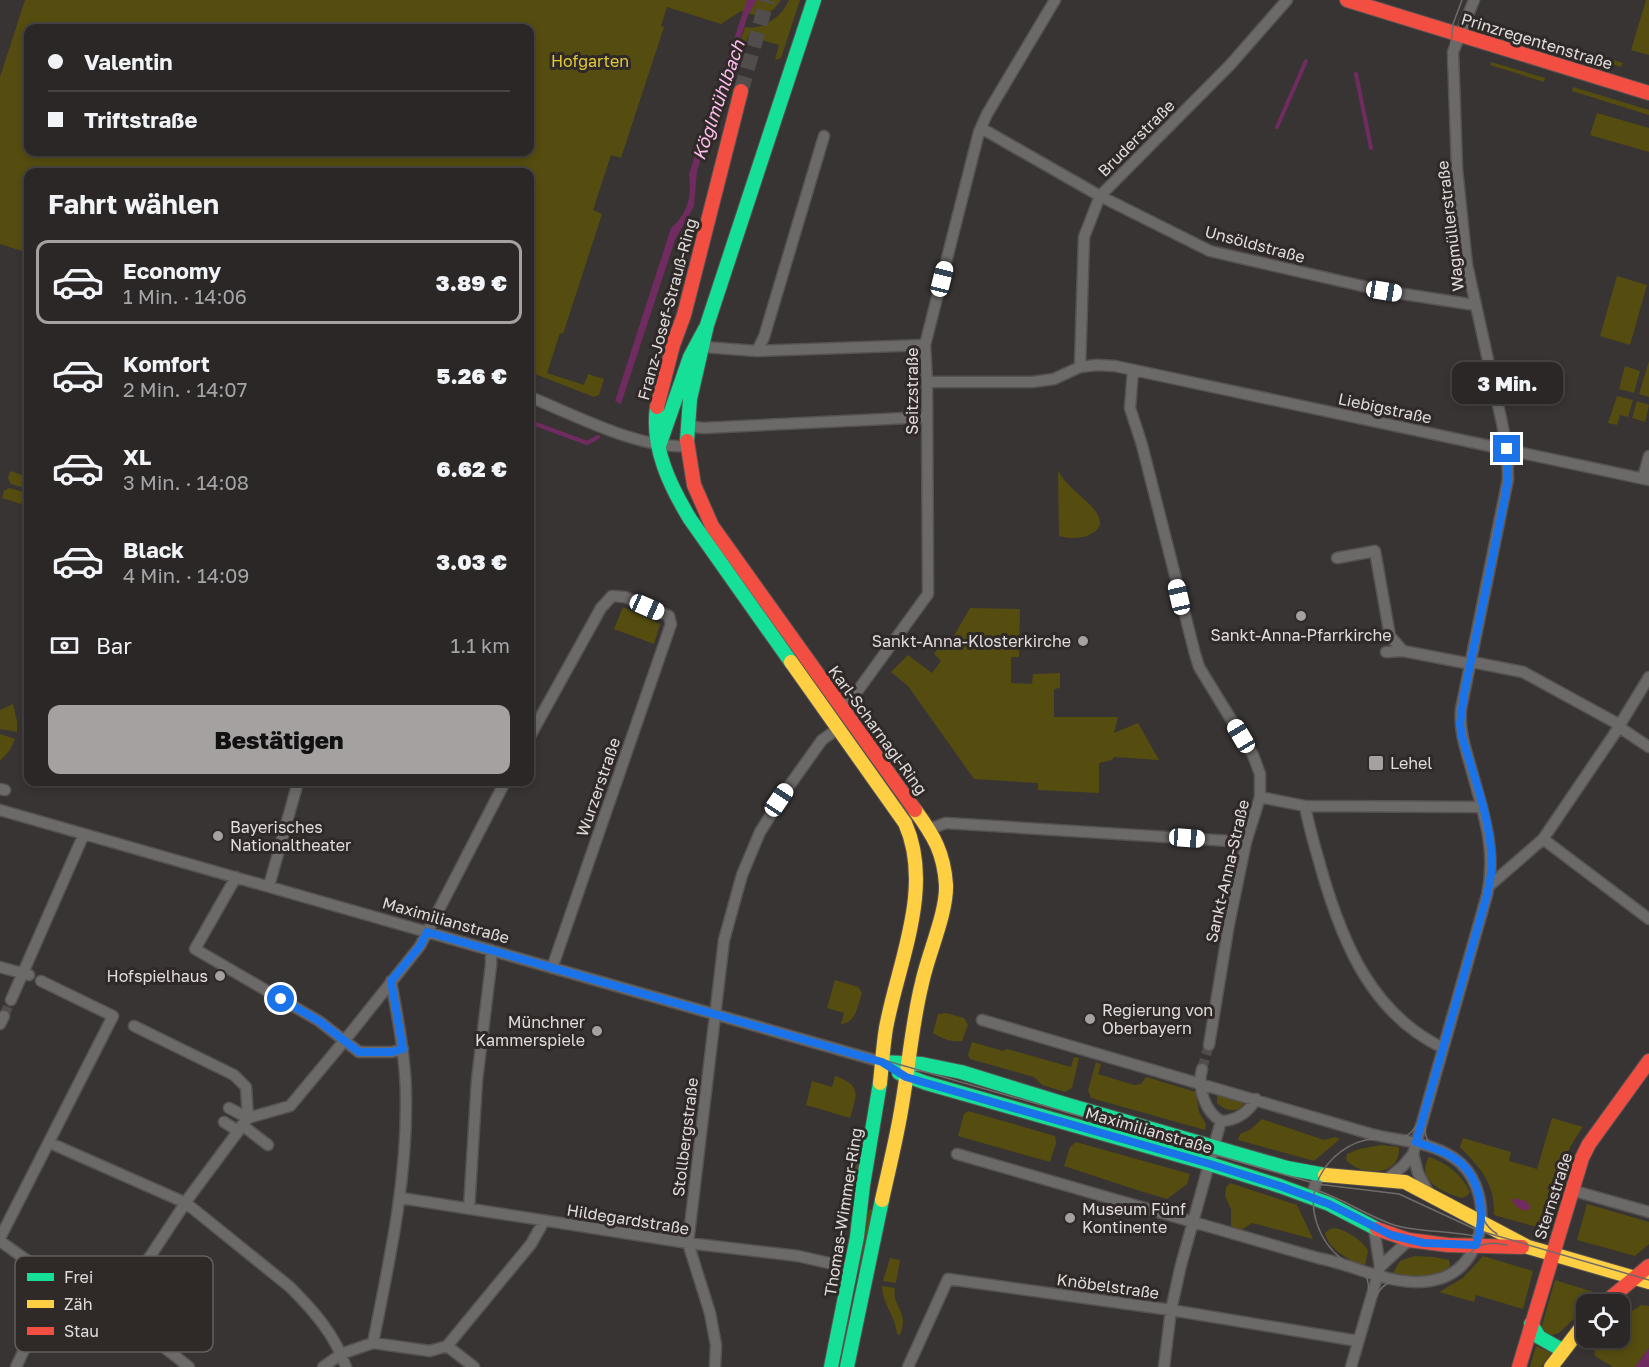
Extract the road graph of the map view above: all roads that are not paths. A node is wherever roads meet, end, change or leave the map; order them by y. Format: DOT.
graph roads {
  1 [pos="814,0"];
  2 [pos="1055,0"];
  3 [pos="1287,0"];
  4 [pos="1474,0"];
  5 [pos="1353,2"];
  6 [pos="1459,33"];
  7 [pos="741,91"];
  8 [pos="1649,93"];
  9 [pos="981,128"];
  10 [pos="824,136"];
  11 [pos="1100,196"];
  12 [pos="1475,305"];
  13 [pos="707,325"];
  14 [pos="925,345"];
  15 [pos="704,347"];
  16 [pos="757,351"];
  17 [pos="1080,367"];
  18 [pos="1133,370"];
  19 [pos="927,382"];
  20 [pos="534,399"];
  21 [pos="927,417"];
  22 [pos="687,426"];
  23 [pos="659,446"];
  24 [pos="688,446"];
  25 [pos="1507,449"];
  26 [pos="1649,456"];
  27 [pos="1646,479"];
  28 [pos="1337,558"];
  29 [pos="1403,651"];
  30 [pos="1386,652"];
  31 [pos="1471,663"];
  32 [pos="1649,677"];
  33 [pos="840,705"];
  34 [pos="1619,726"];
  35 [pos="839,728"];
  36 [pos="534,729"];
  37 [pos="1649,747"];
  38 [pos="297,786"];
  39 [pos="503,786"];
  40 [pos="1260,797"];
  41 [pos="1305,806"];
  42 [pos="1482,807"];
  43 [pos="0,810"];
  44 [pos="929,829"];
  45 [pos="84,834"];
  46 [pos="1543,839"];
  47 [pos="1246,842"];
  48 [pos="945,869"];
  49 [pos="917,875"];
  50 [pos="236,877"];
  51 [pos="269,886"];
  52 [pos="1489,886"];
  53 [pos="1649,918"];
  54 [pos="427,932"];
  55 [pos="491,950"];
  56 [pos="0,967"];
  57 [pos="552,968"];
  58 [pos="27,974"];
  59 [pos="41,981"];
  60 [pos="391,981"];
  61 [pos="11,1000"];
  62 [pos="716,1014"];
  63 [pos="982,1020"];
  64 [pos="134,1026"];
  65 [pos="345,1040"];
  66 [pos="1209,1045"];
  67 [pos="1443,1048"];
  68 [pos="403,1049"];
  69 [pos="908,1061"];
  70 [pos="882,1062"];
  71 [pos="1649,1062"];
  72 [pos="1202,1069"];
  73 [pos="906,1077"];
  74 [pos="1200,1083"];
  75 [pos="1256,1100"];
  76 [pos="229,1108"];
  77 [pos="1221,1121"];
  78 [pos="224,1122"];
  79 [pos="243,1125"];
  80 [pos="1416,1142"];
  81 [pos="50,1143"];
  82 [pos="268,1145"];
  83 [pos="957,1154"];
  84 [pos="1413,1154"];
  85 [pos="1212,1156"];
  86 [pos="1319,1175"];
  87 [pos="1386,1179"];
  88 [pos="863,1185"];
  89 [pos="1571,1190"];
  90 [pos="1428,1193"];
  91 [pos="883,1196"];
  92 [pos="1311,1197"];
  93 [pos="401,1198"];
  94 [pos="186,1203"];
  95 [pos="469,1209"];
  96 [pos="1649,1212"];
  97 [pos="544,1221"];
  98 [pos="1481,1221"];
  99 [pos="1194,1222"];
  100 [pos="1374,1228"];
  101 [pos="0,1240"];
  102 [pos="1409,1240"];
  103 [pos="688,1243"];
  104 [pos="1476,1245"];
  105 [pos="1528,1247"];
  106 [pos="1552,1254"];
  107 [pos="22,1256"];
  108 [pos="151,1256"];
  109 [pos="1649,1266"];
  110 [pos="851,1268"];
  111 [pos="1379,1272"];
  112 [pos="1640,1279"];
  113 [pos="1618,1294"];
  114 [pos="1171,1310"];
  115 [pos="1531,1324"];
  116 [pos="1576,1333"];
  117 [pos="1358,1341"];
  118 [pos="373,1343"];
  119 [pos="447,1346"];
  120 [pos="1562,1350"];
  121 [pos="23,1352"];
  122 [pos="170,1352"];
  123 [pos="341,1354"];
  124 [pos="16,1367"];
  125 [pos="189,1367"];
  126 [pos="323,1367"];
  127 [pos="346,1367"];
  128 [pos="474,1367"];
  129 [pos="715,1367"];
  130 [pos="831,1367"];
  131 [pos="847,1367"];
  132 [pos="908,1367"];
  133 [pos="1164,1367"];
  134 [pos="1351,1367"];
  135 [pos="1519,1367"];
  136 [pos="1551,1367"];
  1 -- 13 [label="main road, Franz-Josef-Strauß-Ring"];
  2 -- 9 [label="street, Seitzstraße"];
  3 -- 11 [label="street, Bruderstraße"];
  4 -- 6 [label="street, Wagmüllerstraße"];
  5 -- 6 [label="main road, Prinzregentenstraße"];
  6 -- 8 [label="main road, Prinzregentenstraße"];
  6 -- 12 [label="street, Wagmüllerstraße"];
  7 -- 23 [label="main road, Franz-Josef-Strauß-Ring"];
  9 -- 11 [label="street, Unsöldstraße"];
  9 -- 14 [label="street, Seitzstraße"];
  10 -- 16 [label="street"];
  11 -- 12 [label="street, Unsöldstraße"];
  11 -- 17 [label="street, Bruderstraße"];
  12 -- 25 [label="street, Wagmüllerstraße"];
  13 -- 15 [label="main road, Franz-Josef-Strauß-Ring"];
  13 -- 23 [label="main road, Franz-Josef-Strauß-Ring"];
  14 -- 16 [label="street"];
  14 -- 19 [label="street, Seitzstraße"];
  15 -- 16 [label="street"];
  15 -- 22 [label="main road, Franz-Josef-Strauß-Ring"];
  17 -- 18 [label="street, Liebigstraße"];
  17 -- 19 [label="street"];
  18 -- 25 [label="street, Liebigstraße"];
  18 -- 40 [label="street, Sankt-Anna-Straße"];
  19 -- 21 [label="street, Seitzstraße"];
  20 -- 23 [label="street"];
  21 -- 22 [label="street"];
  21 -- 33 [label="street, Seitzstraße"];
  22 -- 24 [label="main road, Karl-Scharnagl-Ring"];
  23 -- 24 [label="street"];
  23 -- 35 [label="main road, Karl-Scharnagl-Ring"];
  24 -- 33 [label="main road, Karl-Scharnagl-Ring"];
  25 -- 27 [label="street, Liebigstraße"];
  25 -- 31 [label="street, Wagmüllerstraße"];
  26 -- 27 [label="street"];
  28 -- 29 [label="street"];
  29 -- 30 [label="street"];
  29 -- 31 [label="street"];
  31 -- 34 [label="street"];
  31 -- 42 [label="street, Wagmüllerstraße"];
  32 -- 34 [label="street"];
  33 -- 44 [label="main road, Karl-Scharnagl-Ring"];
  34 -- 37 [label="street"];
  34 -- 46 [label="street"];
  35 -- 49 [label="main road, Karl-Scharnagl-Ring"];
  35 -- 62 [label="street, Stollbergstraße"];
  36 -- 57 [label="street, Wurzerstraße"];
  38 -- 51 [label="street"];
  39 -- 54 [label="street"];
  40 -- 41 [label="street"];
  40 -- 47 [label="street, Sankt-Anna-Straße"];
  41 -- 42 [label="street"];
  41 -- 67 [label="street"];
  42 -- 52 [label="street, Wagmüllerstraße"];
  43 -- 45 [label="street, Maximilianstraße"];
  44 -- 47 [label="street"];
  44 -- 48 [label="main road, Karl-Scharnagl-Ring"];
  45 -- 50 [label="street, Maximilianstraße"];
  45 -- 58 [label="street"];
  46 -- 52 [label="street"];
  46 -- 53 [label="street"];
  47 -- 66 [label="street, Sankt-Anna-Straße"];
  48 -- 49 [label="main road"];
  48 -- 69 [label="main road, Karl-Scharnagl-Ring"];
  49 -- 70 [label="main road, Karl-Scharnagl-Ring"];
  50 -- 51 [label="street, Maximilianstraße"];
  50 -- 65 [label="street"];
  51 -- 54 [label="street, Maximilianstraße"];
  52 -- 67 [label="street, Wagmüllerstraße"];
  54 -- 55 [label="street, Maximilianstraße"];
  54 -- 60 [label="street"];
  55 -- 57 [label="street, Maximilianstraße"];
  55 -- 95 [label="street"];
  56 -- 58 [label="street"];
  57 -- 62 [label="street, Maximilianstraße"];
  58 -- 61 [label="street"];
  59 -- 81 [label="street"];
  60 -- 65 [label="street"];
  60 -- 68 [label="street"];
  62 -- 70 [label="street, Maximilianstraße"];
  62 -- 103 [label="street, Stollbergstraße"];
  63 -- 74 [label="street"];
  64 -- 79 [label="street"];
  65 -- 68 [label="street"];
  65 -- 79 [label="street"];
  67 -- 80 [label="street, Wagmüllerstraße"];
  68 -- 93 [label="street"];
  69 -- 70 [label="main road, Maximilianstraße"];
  69 -- 73 [label="main road, Karl-Scharnagl-Ring"];
  69 -- 85 [label="main road, Maximilianstraße"];
  70 -- 73 [label="main road, Maximilianstraße"];
  70 -- 88 [label="main road, Thomas-Wimmer-Ring"];
  71 -- 89 [label="main road, Sternstraße"];
  72 -- 74 [label="street"];
  73 -- 85 [label="main road, Maximilianstraße"];
  73 -- 91 [label="main road, Thomas-Wimmer-Ring"];
  74 -- 75 [label="street"];
  74 -- 77 [label="street"];
  75 -- 77 [label="street"];
  75 -- 80 [label="street"];
  76 -- 79 [label="street"];
  77 -- 85 [label="street"];
  78 -- 79 [label="street"];
  79 -- 82 [label="street"];
  79 -- 94 [label="street"];
  80 -- 84 [label="street, Wagmüllerstraße"];
  80 -- 98 [label="street"];
  81 -- 94 [label="street"];
  81 -- 101 [label="street"];
  83 -- 99 [label="street"];
  84 -- 87 [label="street"];
  84 -- 90 [label="street"];
  85 -- 86 [label="main road, Maximilianstraße"];
  85 -- 92 [label="main road, Maximilianstraße"];
  85 -- 99 [label="street"];
  86 -- 87 [label="main road, Maximilianstraße"];
  86 -- 92 [label="street"];
  87 -- 90 [label="main road, Maximilianstraße"];
  88 -- 91 [label="main road"];
  88 -- 110 [label="main road, Thomas-Wimmer-Ring"];
  89 -- 96 [label="street"];
  89 -- 106 [label="main road, Sternstraße"];
  90 -- 98 [label="main road, Maximilianstraße"];
  91 -- 131 [label="main road, Thomas-Wimmer-Ring"];
  92 -- 100 [label="main road, Maximilianstraße"];
  93 -- 95 [label="street, Hildegardstraße"];
  93 -- 118 [label="street"];
  94 -- 108 [label="street"];
  94 -- 123 [label="street"];
  95 -- 97 [label="street, Hildegardstraße"];
  97 -- 103 [label="street, Hildegardstraße"];
  97 -- 119 [label="street"];
  98 -- 104 [label="street"];
  98 -- 105 [label="main road, Maximilianstraße"];
  99 -- 111 [label="street"];
  99 -- 114 [label="street"];
  100 -- 102 [label="main road, Maximilianstraße"];
  100 -- 111 [label="street"];
  101 -- 107 [label="street"];
  102 -- 104 [label="main road, Maximilianstraße"];
  102 -- 111 [label="street"];
  103 -- 110 [label="street, Hildegardstraße"];
  103 -- 129 [label="street, Stollbergstraße"];
  104 -- 105 [label="main road, Maximilianstraße"];
  104 -- 111 [label="street"];
  105 -- 106 [label="main road, Maximilianstraße"];
  106 -- 112 [label="main road, Maximilianstraße"];
  106 -- 115 [label="main road, Sternstraße"];
  109 -- 112 [label="main road"];
  110 -- 130 [label="main road, Thomas-Wimmer-Ring"];
  111 -- 117 [label="street"];
  112 -- 113 [label="main road"];
  114 -- 117 [label="street, Knöbelstraße"];
  114 -- 132 [label="street, Knöbelstraße"];
  114 -- 133 [label="street"];
  115 -- 120 [label="main road"];
  115 -- 135 [label="main road, Sternstraße"];
  116 -- 120 [label="main road"];
  117 -- 134 [label="street"];
  118 -- 119 [label="street"];
  118 -- 123 [label="street"];
  119 -- 128 [label="street"];
  120 -- 136 [label="main road"];
  121 -- 124 [label="street"];
  122 -- 125 [label="street"];
  123 -- 126 [label="street"];
  123 -- 127 [label="street"];
}
